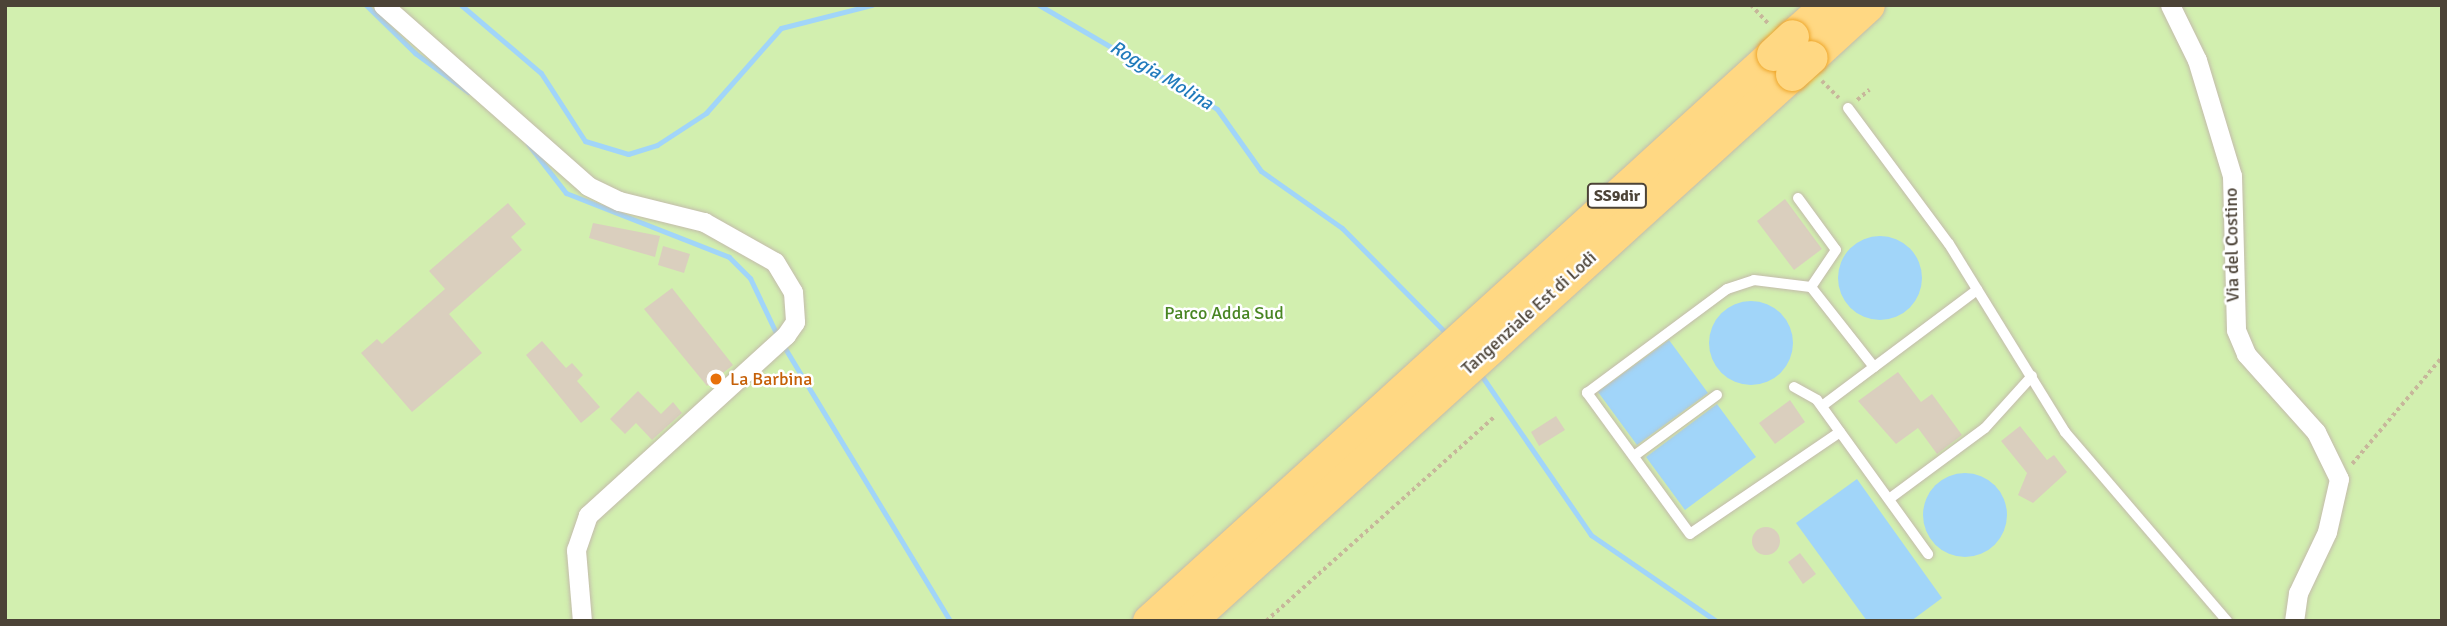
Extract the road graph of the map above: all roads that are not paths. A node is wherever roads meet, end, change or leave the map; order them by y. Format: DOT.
graph roads {
  1 [pos="383,5"];
  2 [pos="1827,5"];
  3 [pos="1868,5"];
  4 [pos="2170,5"];
  5 [pos="1792,55"];
  6 [pos="1848,108"];
  7 [pos="1798,198"];
  8 [pos="1811,287"];
  9 [pos="1977,290"];
  10 [pos="1463,355"];
  11 [pos="1874,367"];
  12 [pos="2032,376"];
  13 [pos="1794,387"];
  14 [pos="1717,395"];
  15 [pos="1822,406"];
  16 [pos="1840,432"];
  17 [pos="1634,456"];
  18 [pos="1889,499"];
  19 [pos="1928,554"];
  20 [pos="582,621"];
  21 [pos="1149,621"];
  22 [pos="1189,621"];
  23 [pos="2227,621"];
  24 [pos="2294,621"];
  1 -- 20 [label="street"];
  2 -- 5 [label="highway, Tangenziale Est di Lodi / SS9dir"];
  3 -- 5 [label="highway, Tangenziale Est di Lodi / SS9dir"];
  4 -- 24 [label="street, Via del Costino"];
  5 -- 10 [label="highway, Tangenziale Est di Lodi / SS9dir"];
  6 -- 9 [label="lane"];
  7 -- 8 [label="lane"];
  8 -- 11 [label="lane"];
  8 -- 17 [label="lane"];
  9 -- 11 [label="lane"];
  9 -- 12 [label="lane"];
  10 -- 21 [label="highway, Tangenziale Est di Lodi / SS9dir"];
  10 -- 22 [label="highway, Tangenziale Est di Lodi / SS9dir"];
  11 -- 15 [label="lane"];
  12 -- 18 [label="lane"];
  12 -- 23 [label="lane"];
  13 -- 15 [label="lane"];
  14 -- 17 [label="lane"];
  15 -- 16 [label="lane"];
  16 -- 17 [label="lane"];
  16 -- 18 [label="lane"];
  18 -- 19 [label="lane"];
}
